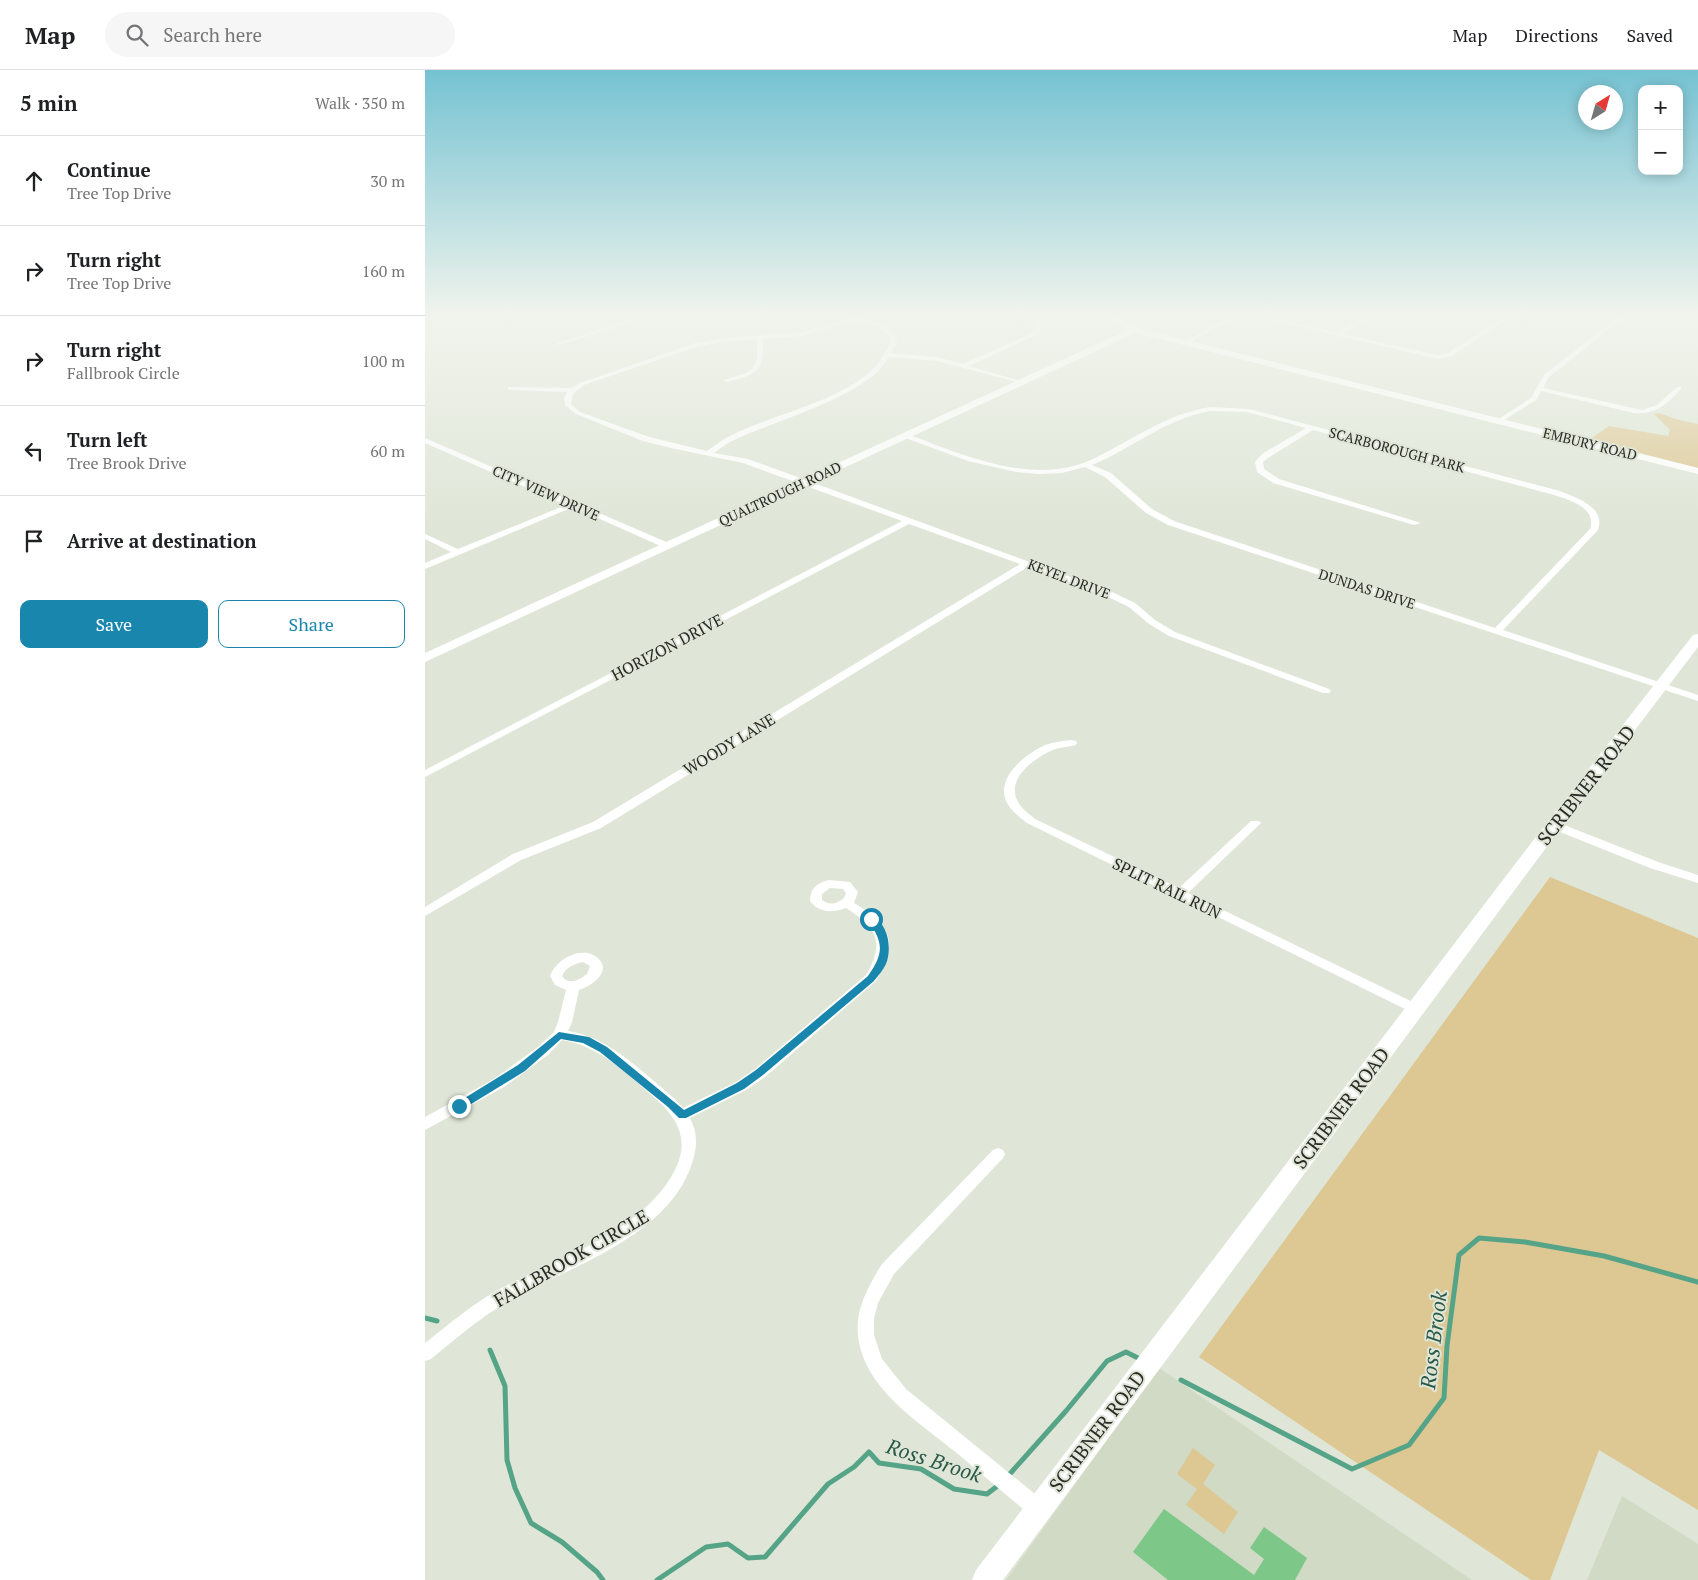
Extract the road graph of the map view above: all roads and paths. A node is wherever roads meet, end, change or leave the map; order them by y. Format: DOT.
graph roads {
  1 [pos="579,385"];
  2 [pos="854,385"];
  3 [pos="1012,385"];
  4 [pos="1356,385"];
  5 [pos="1542,385"];
  6 [pos="510,388"];
  7 [pos="1679,388"];
  8 [pos="1541,389"];
  9 [pos="571,390"];
  10 [pos="1499,421"];
  11 [pos="1312,427"];
  12 [pos="904,436"];
  13 [pos="425,440"];
  14 [pos="709,453"];
  15 [pos="1086,465"];
  16 [pos="1698,472"];
  17 [pos="804,482"];
  18 [pos="572,505"];
  19 [pos="909,520"];
  20 [pos="1417,523"];
  21 [pos="425,536"];
  22 [pos="668,546"];
  23 [pos="457,552"];
  24 [pos="1027,564"];
  25 [pos="425,566"];
  26 [pos="1495,632"];
  27 [pos="1698,638"];
  28 [pos="425,658"];
  29 [pos="1663,686"];
  30 [pos="1326,691"];
  31 [pos="1698,698"];
  32 [pos="1072,743"];
  33 [pos="425,774"];
  34 [pos="1255,823"];
  35 [pos="1554,825"];
  36 [pos="1698,879"];
  37 [pos="1180,894"];
  38 [pos="846,903"];
  39 [pos="425,912"];
  40 [pos="573,986"];
  41 [pos="1415,1009"];
  42 [pos="559,1035"];
  43 [pos="683,1115"];
  44 [pos="425,1124"];
  45 [pos="998,1154"];
  46 [pos="425,1353"];
  47 [pos="1039,1510"];
  48 [pos="986,1580"];
  1 -- 9 [label="street"];
  2 -- 14 [label="street"];
  3 -- 12 [label="street, QUALTROUGH ROAD"];
  4 -- 10 [label="street, EMBURY ROAD"];
  5 -- 8 [label="street"];
  6 -- 9 [label="street"];
  7 -- 8 [label="street"];
  8 -- 10 [label="street"];
  9 -- 14 [label="street, KEYEL DRIVE"];
  10 -- 16 [label="street, EMBURY ROAD"];
  11 -- 15 [label="street, SCARBOROUGH PARK"];
  11 -- 20 [label="street"];
  11 -- 26 [label="street, SCARBOROUGH PARK"];
  12 -- 15 [label="street, SCARBOROUGH PARK"];
  12 -- 17 [label="street, QUALTROUGH ROAD"];
  13 -- 18 [label="street, CITY VIEW DRIVE"];
  14 -- 17 [label="street, KEYEL DRIVE"];
  15 -- 26 [label="street, DUNDAS DRIVE"];
  17 -- 19 [label="street, KEYEL DRIVE"];
  17 -- 22 [label="street, QUALTROUGH ROAD"];
  18 -- 22 [label="street, CITY VIEW DRIVE"];
  18 -- 23 [label="street"];
  19 -- 24 [label="street, KEYEL DRIVE"];
  19 -- 33 [label="street, HORIZON DRIVE"];
  21 -- 23 [label="street"];
  22 -- 28 [label="street, QUALTROUGH ROAD"];
  23 -- 25 [label="street"];
  24 -- 30 [label="street, KEYEL DRIVE"];
  24 -- 39 [label="street, WOODY LANE"];
  26 -- 29 [label="street, DUNDAS DRIVE"];
  27 -- 29 [label="street, SCRIBNER ROAD"];
  29 -- 31 [label="street, DUNDAS DRIVE"];
  29 -- 35 [label="street, SCRIBNER ROAD"];
  32 -- 37 [label="street, SPLIT RAIL RUN"];
  34 -- 37 [label="street"];
  35 -- 36 [label="street"];
  35 -- 41 [label="street, SCRIBNER ROAD"];
  37 -- 41 [label="street, SPLIT RAIL RUN"];
  38 -- 43 [label="street"];
  40 -- 42 [label="street"];
  41 -- 47 [label="street, SCRIBNER ROAD"];
  42 -- 43 [label="street"];
  42 -- 44 [label="street"];
  43 -- 46 [label="street, FALLBROOK CIRCLE"];
  45 -- 47 [label="street"];
  47 -- 48 [label="street, SCRIBNER ROAD"];
}
